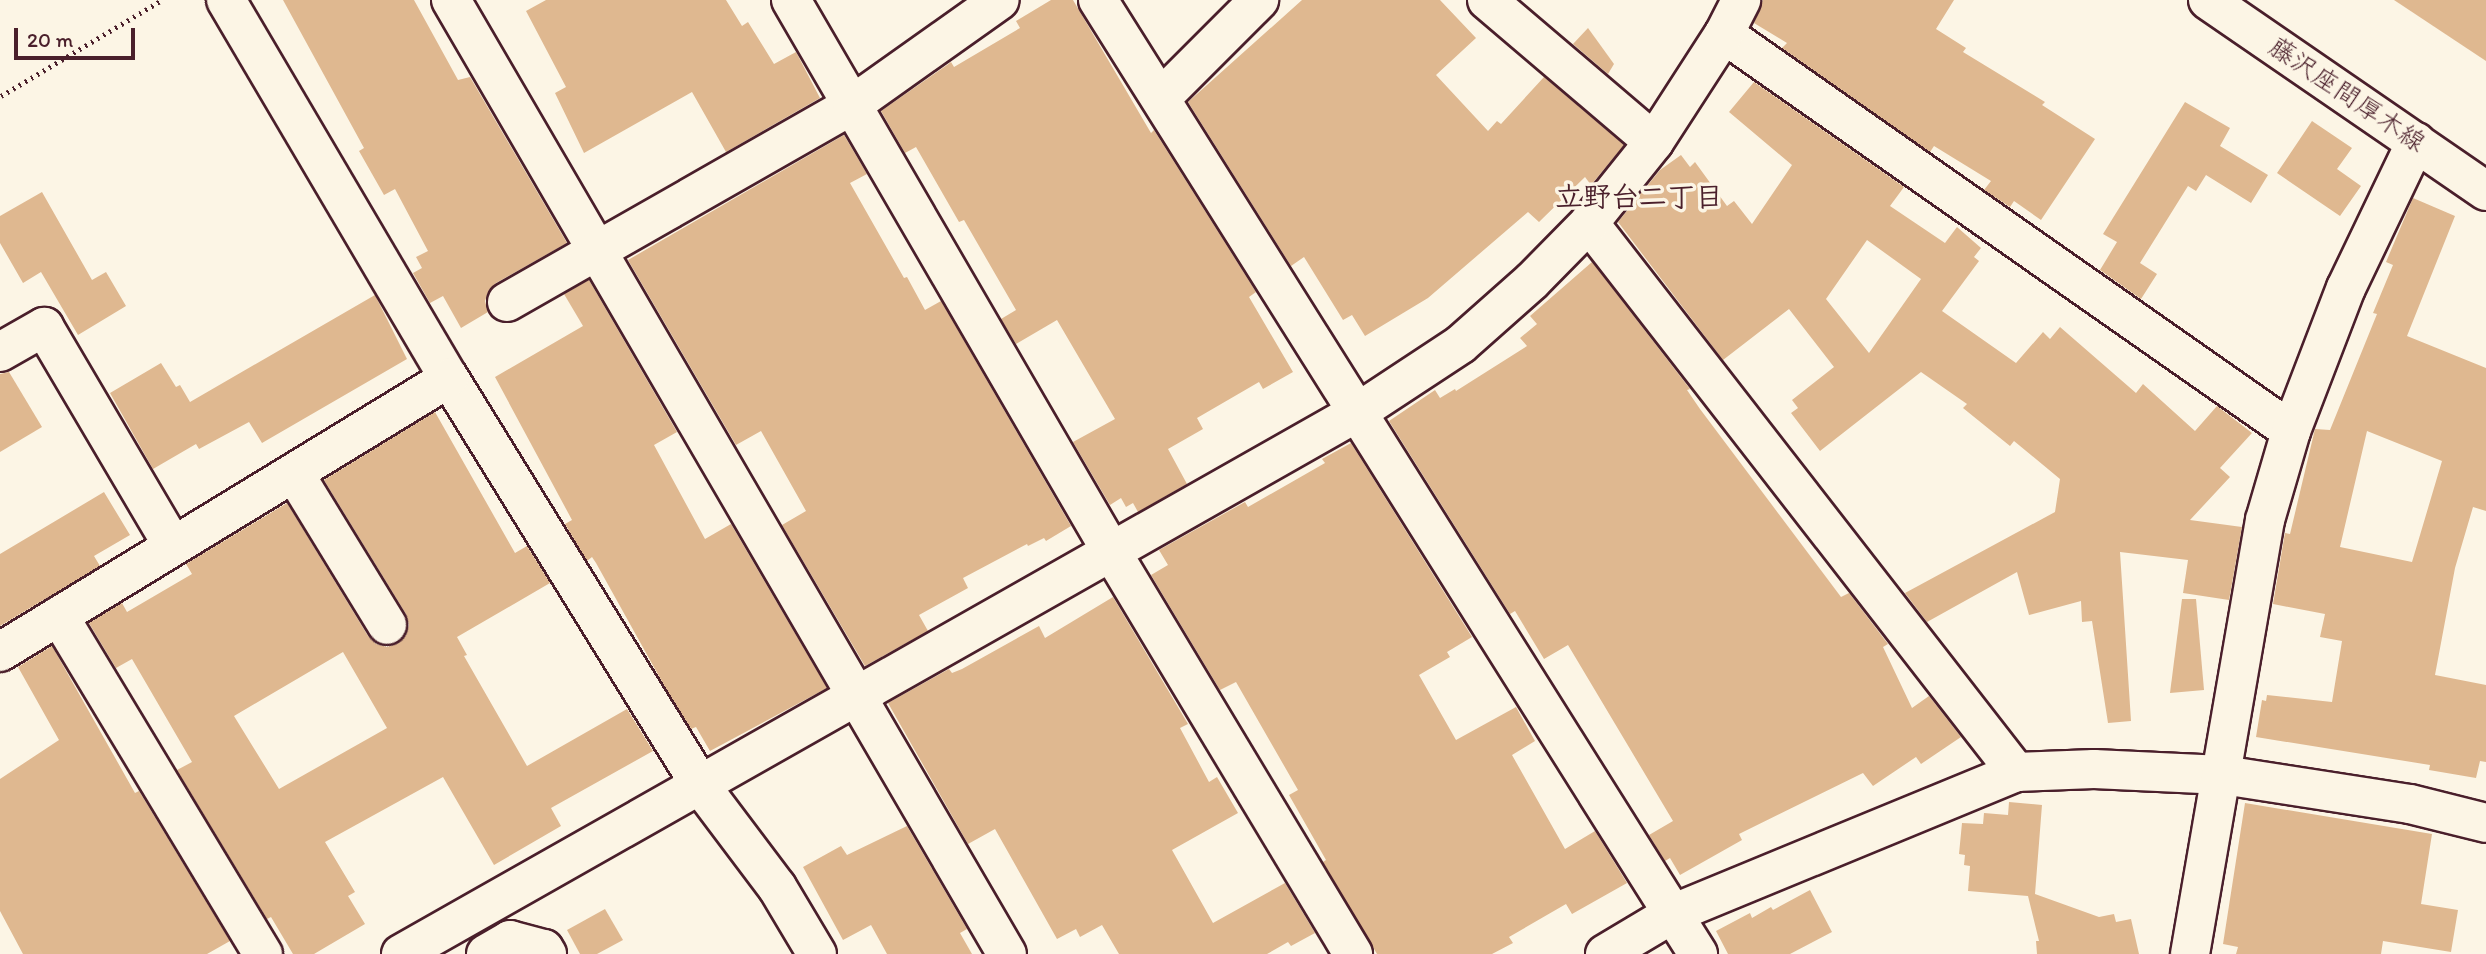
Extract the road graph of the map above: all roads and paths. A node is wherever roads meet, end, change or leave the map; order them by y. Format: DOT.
graph roads {
  1 [pos="162,0"];
  2 [pos="226,0"];
  3 [pos="452,0"];
  4 [pos="791,0"];
  5 [pos="1000,0"];
  6 [pos="1098,0"];
  7 [pos="1259,0"];
  8 [pos="1487,0"];
  9 [pos="1741,0"];
  10 [pos="2208,0"];
  11 [pos="1724,34"];
  12 [pos="1,96"];
  13 [pos="1161,98"];
  14 [pos="852,105"];
  15 [pos="1654,142"];
  16 [pos="2416,142"];
  17 [pos="2486,191"];
  18 [pos="1589,223"];
  19 [pos="599,252"];
  20 [pos="507,302"];
  21 [pos="0,352"];
  22 [pos="449,378"];
  23 [pos="1358,412"];
  24 [pos="2291,431"];
  25 [pos="294,472"];
  26 [pos="173,546"];
  27 [pos="1111,551"];
  28 [pos="59,616"];
  29 [pos="387,625"];
  30 [pos="0,652"];
  31 [pos="857,697"];
  32 [pos="2016,772"];
  33 [pos="2223,775"];
  34 [pos="701,785"];
  35 [pos="2486,823"];
  36 [pos="1672,914"];
  37 [pos="264,954"];
  38 [pos="401,954"];
  39 [pos="486,954"];
  40 [pos="547,954"];
  41 [pos="817,954"];
  42 [pos="1007,954"];
  43 [pos="1353,954"];
  44 [pos="1605,954"];
  45 [pos="1698,954"];
  46 [pos="2190,954"];
  1 -- 12 [label="path"];
  2 -- 22 [label="street"];
  3 -- 19 [label="street"];
  4 -- 14 [label="street"];
  5 -- 14 [label="street"];
  6 -- 13 [label="street"];
  7 -- 13 [label="street"];
  8 -- 15 [label="street"];
  9 -- 11 [label="street"];
  10 -- 16 [label="street, 藤沢座間厚木線"];
  11 -- 15 [label="street"];
  11 -- 24 [label="street"];
  13 -- 23 [label="street"];
  14 -- 19 [label="street"];
  14 -- 27 [label="street"];
  15 -- 18 [label="street"];
  16 -- 17 [label="street, 藤沢座間厚木線"];
  16 -- 24 [label="street"];
  18 -- 23 [label="street"];
  18 -- 32 [label="street"];
  19 -- 20 [label="street"];
  19 -- 31 [label="street"];
  21 -- 26 [label="street"];
  22 -- 25 [label="street"];
  22 -- 34 [label="street"];
  23 -- 27 [label="street"];
  23 -- 36 [label="street"];
  24 -- 33 [label="street"];
  25 -- 26 [label="street"];
  25 -- 29 [label="street"];
  26 -- 28 [label="street"];
  27 -- 31 [label="street"];
  27 -- 43 [label="street"];
  28 -- 30 [label="street"];
  28 -- 37 [label="street"];
  31 -- 34 [label="street"];
  31 -- 42 [label="street"];
  32 -- 33 [label="street"];
  32 -- 36 [label="street"];
  33 -- 35 [label="street"];
  33 -- 46 [label="street"];
  34 -- 38 [label="street"];
  34 -- 41 [label="street"];
  36 -- 44 [label="street"];
  36 -- 45 [label="street"];
  39 -- 40 [label="street"];
}
